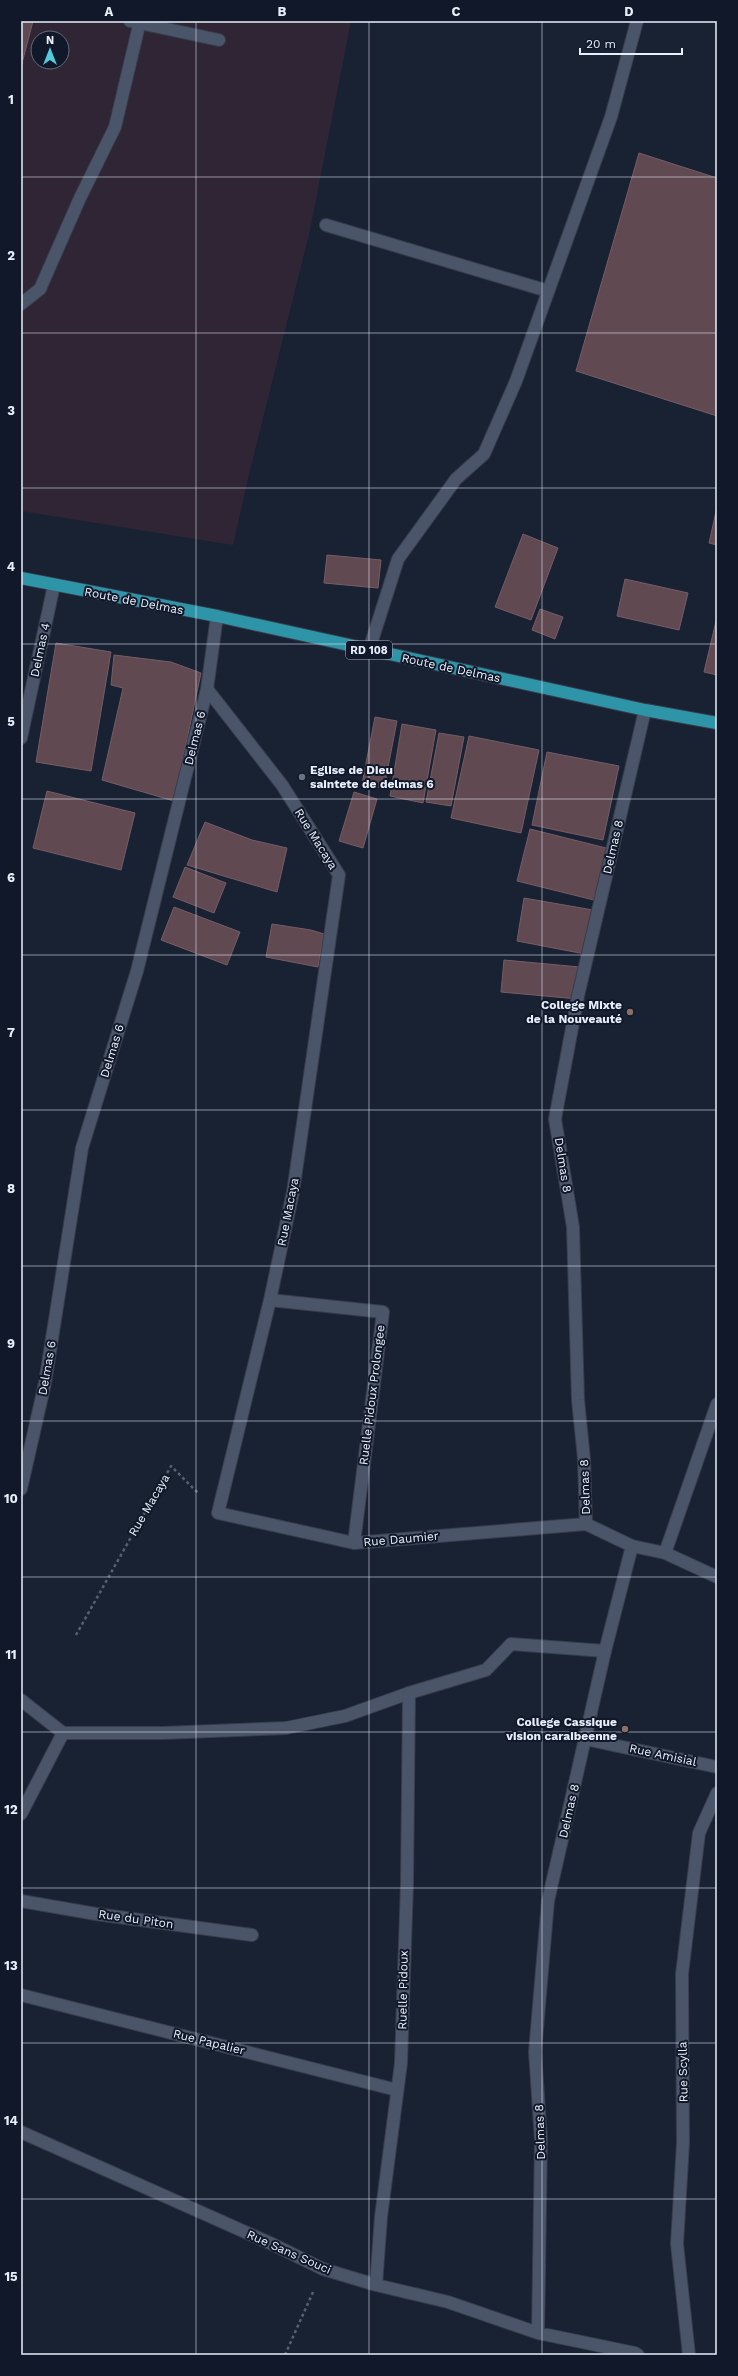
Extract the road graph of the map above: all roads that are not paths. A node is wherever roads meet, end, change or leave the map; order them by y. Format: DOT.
graph roads {
  1 [pos="637,21"];
  2 [pos="136,22"];
  3 [pos="219,40"];
  4 [pos="326,225"];
  5 [pos="548,291"];
  6 [pos="21,304"];
  7 [pos="21,578"];
  8 [pos="54,585"];
  9 [pos="217,616"];
  10 [pos="369,650"];
  11 [pos="207,689"];
  12 [pos="645,710"];
  13 [pos="717,723"];
  14 [pos="21,738"];
  15 [pos="270,1300"];
  16 [pos="717,1404"];
  17 [pos="21,1489"];
  18 [pos="218,1513"];
  19 [pos="586,1524"];
  20 [pos="354,1543"];
  21 [pos="632,1546"];
  22 [pos="665,1553"];
  23 [pos="717,1577"];
  24 [pos="605,1651"];
  25 [pos="409,1693"];
  26 [pos="21,1700"];
  27 [pos="63,1733"];
  28 [pos="585,1739"];
  29 [pos="717,1767"];
  30 [pos="717,1793"];
  31 [pos="21,1814"];
  32 [pos="21,1901"];
  33 [pos="252,1935"];
  34 [pos="21,1995"];
  35 [pos="397,2090"];
  36 [pos="21,2132"];
  37 [pos="376,2285"];
  38 [pos="538,2333"];
  39 [pos="638,2355"];
  40 [pos="689,2355"];
  1 -- 5 [label="street"];
  2 -- 3 [label="street"];
  2 -- 6 [label="street"];
  4 -- 5 [label="street"];
  5 -- 10 [label="street"];
  7 -- 8 [label="main road, Route de Delmas / RD 108"];
  8 -- 9 [label="main road, Route de Delmas / RD 108"];
  8 -- 14 [label="street, Delmas 4"];
  9 -- 10 [label="main road, Route de Delmas / RD 108"];
  9 -- 11 [label="street, Delmas 6"];
  10 -- 12 [label="main road, Route de Delmas / RD 108"];
  11 -- 15 [label="street, Rue Macaya"];
  11 -- 17 [label="street, Delmas 6"];
  12 -- 13 [label="main road, Route de Delmas / RD 108"];
  12 -- 19 [label="street, Delmas 8"];
  15 -- 18 [label="street, Rue Macaya"];
  15 -- 20 [label="street, Ruelle Pidoux Prolongee"];
  16 -- 22 [label="street"];
  18 -- 20 [label="street, Rue Daumier"];
  19 -- 20 [label="street, Rue Daumier"];
  19 -- 21 [label="street, Delmas 8"];
  21 -- 22 [label="street"];
  21 -- 24 [label="street, Delmas 8"];
  22 -- 23 [label="street"];
  24 -- 25 [label="street"];
  24 -- 28 [label="street, Delmas 8"];
  25 -- 27 [label="street"];
  25 -- 35 [label="street, Ruelle Pidoux"];
  26 -- 27 [label="street"];
  27 -- 31 [label="street"];
  28 -- 29 [label="street, Rue Amisial"];
  28 -- 38 [label="street, Delmas 8"];
  30 -- 40 [label="street, Rue Scylla"];
  32 -- 33 [label="street, Rue du Piton"];
  34 -- 35 [label="street, Rue Papalier"];
  35 -- 37 [label="street, Ruelle Pidoux"];
  36 -- 37 [label="street, Rue Sans Souci"];
  37 -- 38 [label="street, Rue Sans Souci"];
  38 -- 39 [label="street, Rue Sans Souci"];
}
